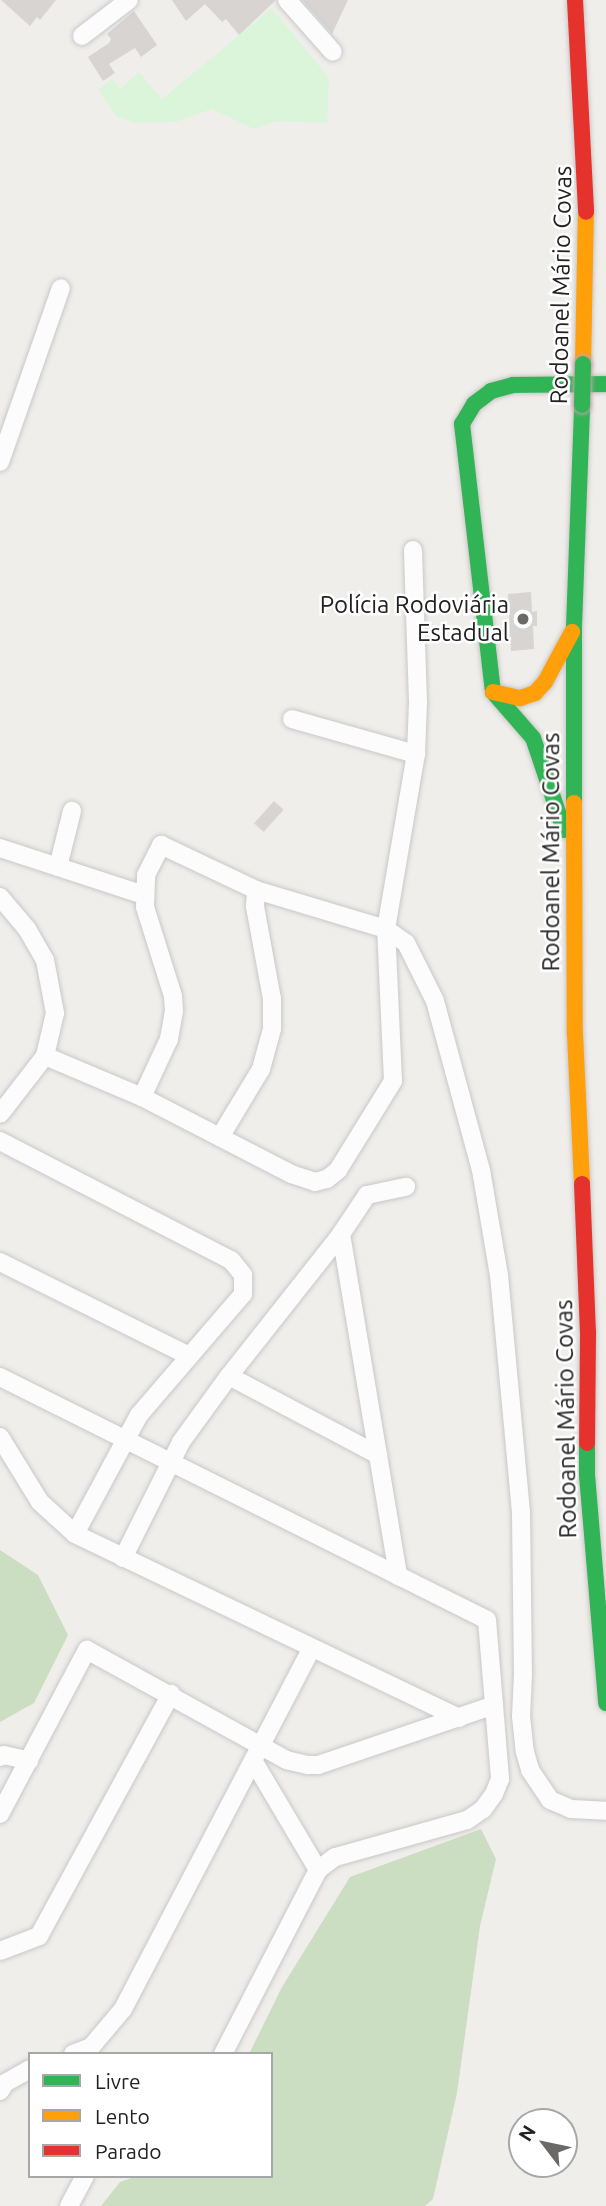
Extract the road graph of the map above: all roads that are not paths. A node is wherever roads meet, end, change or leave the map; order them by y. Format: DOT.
graph roads {
  1 [pos="129,0"];
  2 [pos="287,0"];
  3 [pos="575,0"];
  4 [pos="82,36"];
  5 [pos="333,52"];
  6 [pos="61,288"];
  7 [pos="606,384"];
  8 [pos="19,411"];
  9 [pos="0,414"];
  10 [pos="0,461"];
  11 [pos="413,551"];
  12 [pos="575,627"];
  13 [pos="493,692"];
  14 [pos="292,719"];
  15 [pos="416,754"];
  16 [pos="72,811"];
  17 [pos="0,848"];
  18 [pos="573,857"];
  19 [pos="58,867"];
  20 [pos="256,890"];
  21 [pos="144,895"];
  22 [pos="0,897"];
  23 [pos="386,929"];
  24 [pos="45,1056"];
  25 [pos="142,1097"];
  26 [pos="0,1114"];
  27 [pos="220,1138"];
  28 [pos="0,1141"];
  29 [pos="407,1187"];
  30 [pos="341,1234"];
  31 [pos="0,1262"];
  32 [pos="189,1356"];
  33 [pos="229,1376"];
  34 [pos="0,1377"];
  35 [pos="0,1437"];
  36 [pos="125,1439"];
  37 [pos="378,1455"];
  38 [pos="171,1462"];
  39 [pos="75,1534"];
  40 [pos="123,1558"];
  41 [pos="398,1576"];
  42 [pos="312,1648"];
  43 [pos="171,1694"];
  44 [pos="606,1703"];
  45 [pos="494,1705"];
  46 [pos="458,1717"];
  47 [pos="258,1754"];
  48 [pos="0,1757"];
  49 [pos="29,1761"];
  50 [pos="606,1811"];
  51 [pos="0,1814"];
  52 [pos="318,1870"];
  53 [pos="0,1951"];
  54 [pos="79,2052"];
  55 [pos="224,2052"];
  56 [pos="28,2070"];
  57 [pos="0,2091"];
  58 [pos="84,2178"];
  59 [pos="69,2206"];
  1 -- 4 [label="street"];
  2 -- 5 [label="street"];
  3 -- 12 [label="highway, Rodoanel Mário Covas, bridge"];
  6 -- 8 [label="street"];
  7 -- 13 [label="highway"];
  8 -- 9 [label="street"];
  8 -- 10 [label="street"];
  11 -- 15 [label="street"];
  12 -- 13 [label="highway"];
  12 -- 18 [label="highway, Rodoanel Mário Covas"];
  13 -- 18 [label="highway"];
  14 -- 15 [label="street"];
  15 -- 23 [label="street"];
  16 -- 19 [label="street"];
  17 -- 19 [label="street"];
  18 -- 44 [label="highway, Rodoanel Mário Covas"];
  19 -- 21 [label="street"];
  20 -- 21 [label="street"];
  20 -- 23 [label="street"];
  20 -- 27 [label="street"];
  21 -- 25 [label="street"];
  22 -- 24 [label="street"];
  23 -- 27 [label="street"];
  23 -- 50 [label="street"];
  24 -- 25 [label="street"];
  24 -- 26 [label="street"];
  25 -- 27 [label="street"];
  28 -- 32 [label="street"];
  29 -- 30 [label="street"];
  30 -- 33 [label="street"];
  30 -- 37 [label="street"];
  31 -- 32 [label="street"];
  32 -- 36 [label="street"];
  33 -- 37 [label="street"];
  33 -- 38 [label="street"];
  34 -- 36 [label="street"];
  35 -- 39 [label="street"];
  36 -- 38 [label="street"];
  36 -- 39 [label="street"];
  37 -- 41 [label="street"];
  38 -- 40 [label="street"];
  38 -- 41 [label="street"];
  39 -- 40 [label="street"];
  40 -- 42 [label="street"];
  41 -- 45 [label="street"];
  42 -- 46 [label="street"];
  42 -- 47 [label="street"];
  43 -- 47 [label="street"];
  43 -- 49 [label="street"];
  43 -- 53 [label="street"];
  45 -- 46 [label="street"];
  45 -- 52 [label="street"];
  46 -- 47 [label="street"];
  47 -- 52 [label="street"];
  47 -- 54 [label="street"];
  48 -- 49 [label="street"];
  49 -- 51 [label="street"];
  52 -- 55 [label="street"];
  56 -- 57 [label="street"];
  58 -- 59 [label="street"];
}
